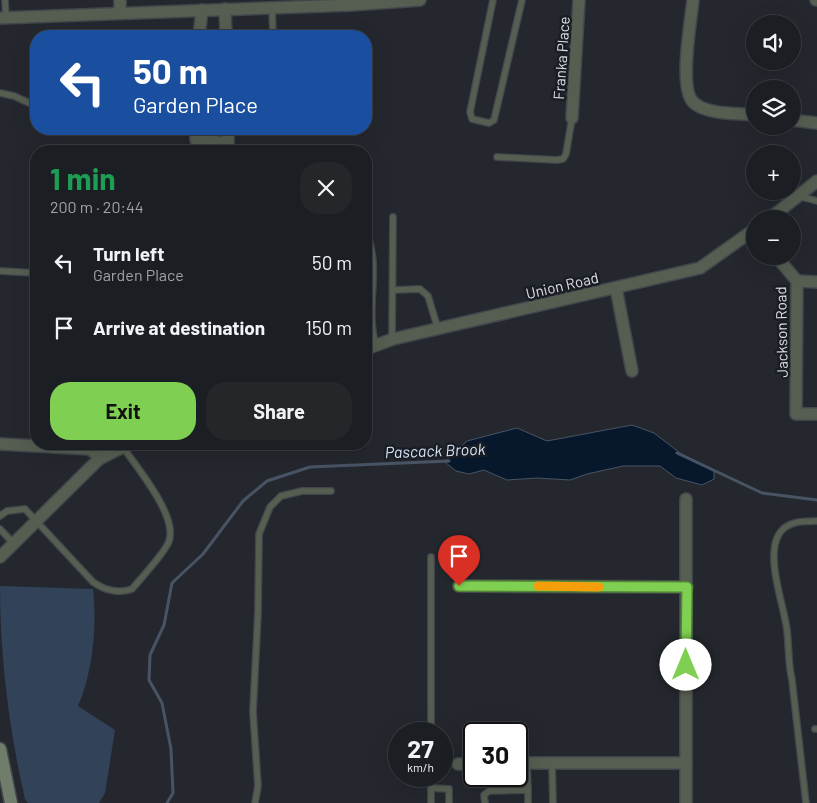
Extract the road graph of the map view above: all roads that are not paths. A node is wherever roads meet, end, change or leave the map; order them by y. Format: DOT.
graph roads {
  1 [pos="5,0"];
  2 [pos="120,0"];
  3 [pos="420,0"];
  4 [pos="493,0"];
  5 [pos="522,0"];
  6 [pos="580,0"];
  7 [pos="693,0"];
  8 [pos="351,3"];
  9 [pos="272,8"];
  10 [pos="202,10"];
  11 [pos="225,10"];
  12 [pos="120,13"];
  13 [pos="3,18"];
  14 [pos="200,30"];
  15 [pos="226,30"];
  16 [pos="273,30"];
  17 [pos="0,93"];
  18 [pos="30,103"];
  19 [pos="746,114"];
  20 [pos="572,118"];
  21 [pos="801,121"];
  22 [pos="817,123"];
  23 [pos="196,135"];
  24 [pos="228,135"];
  25 [pos="498,157"];
  26 [pos="817,181"];
  27 [pos="801,194"];
  28 [pos="801,197"];
  29 [pos="793,200"];
  30 [pos="817,201"];
  31 [pos="780,210"];
  32 [pos="393,217"];
  33 [pos="746,236"];
  34 [pos="372,248"];
  35 [pos="784,265"];
  36 [pos="0,271"];
  37 [pos="30,274"];
  38 [pos="797,281"];
  39 [pos="817,282"];
  40 [pos="616,288"];
  41 [pos="393,290"];
  42 [pos="372,293"];
  43 [pos="438,329"];
  44 [pos="392,340"];
  45 [pos="372,347"];
  46 [pos="632,371"];
  47 [pos="817,414"];
  48 [pos="0,444"];
  49 [pos="30,446"];
  50 [pos="91,450"];
  51 [pos="116,450"];
  52 [pos="129,450"];
  53 [pos="101,458"];
  54 [pos="331,491"];
  55 [pos="686,499"];
  56 [pos="0,516"];
  57 [pos="38,521"];
  58 [pos="817,521"];
  59 [pos="0,529"];
  60 [pos="14,544"];
  61 [pos="431,557"];
  62 [pos="0,558"];
  63 [pos="459,586"];
  64 [pos="687,587"];
  65 [pos="431,722"];
  66 [pos="0,749"];
  67 [pos="528,763"];
  68 [pos="552,763"];
  69 [pos="686,763"];
  70 [pos="458,764"];
  71 [pos="463,764"];
  72 [pos="527,787"];
  73 [pos="431,788"];
  74 [pos="528,790"];
  75 [pos="10,803"];
  76 [pos="255,803"];
  77 [pos="431,803"];
  78 [pos="449,803"];
  79 [pos="485,803"];
  80 [pos="528,803"];
  81 [pos="553,803"];
  82 [pos="686,803"];
  83 [pos="806,803"];
  1 -- 13 [label="lane"];
  2 -- 12 [label="street"];
  3 -- 8 [label="street"];
  4 -- 5 [label="lane"];
  6 -- 20 [label="street, Franka Place"];
  7 -- 19 [label="street"];
  8 -- 9 [label="street"];
  9 -- 11 [label="street"];
  9 -- 16 [label="lane"];
  10 -- 11 [label="street"];
  10 -- 12 [label="street"];
  10 -- 14 [label="street"];
  11 -- 15 [label="street"];
  12 -- 13 [label="street"];
  17 -- 18 [label="lane"];
  20 -- 25 [label="lane"];
  21 -- 22 [label="street"];
  23 -- 24 [label="street"];
  26 -- 27 [label="street"];
  28 -- 30 [label="lane"];
  29 -- 31 [label="street"];
  32 -- 41 [label="lane"];
  33 -- 40 [label="street, Union Road"];
  34 -- 42 [label="lane"];
  35 -- 38 [label="street, Jackson Road"];
  36 -- 37 [label="lane"];
  38 -- 39 [label="street"];
  38 -- 47 [label="street, Jackson Road"];
  40 -- 43 [label="street, Union Road"];
  40 -- 46 [label="street"];
  41 -- 43 [label="lane"];
  41 -- 44 [label="lane"];
  43 -- 44 [label="street, Union Road"];
  44 -- 45 [label="street, Union Road"];
  48 -- 49 [label="street"];
  50 -- 53 [label="street"];
  51 -- 53 [label="street"];
  52 -- 57 [label="lane"];
  53 -- 57 [label="street"];
  54 -- 76 [label="lane"];
  55 -- 64 [label="street"];
  56 -- 57 [label="lane"];
  57 -- 60 [label="street"];
  58 -- 83 [label="lane"];
  59 -- 60 [label="lane"];
  60 -- 62 [label="street"];
  61 -- 65 [label="lane"];
  63 -- 64 [label="street"];
  64 -- 69 [label="street"];
  66 -- 75 [label="street"];
  67 -- 68 [label="street"];
  68 -- 69 [label="street"];
  68 -- 81 [label="lane"];
  69 -- 82 [label="street"];
  70 -- 71 [label="street"];
  72 -- 74 [label="lane"];
  73 -- 77 [label="lane"];
  73 -- 78 [label="lane"];
  74 -- 79 [label="lane"];
  74 -- 80 [label="lane"];
}
